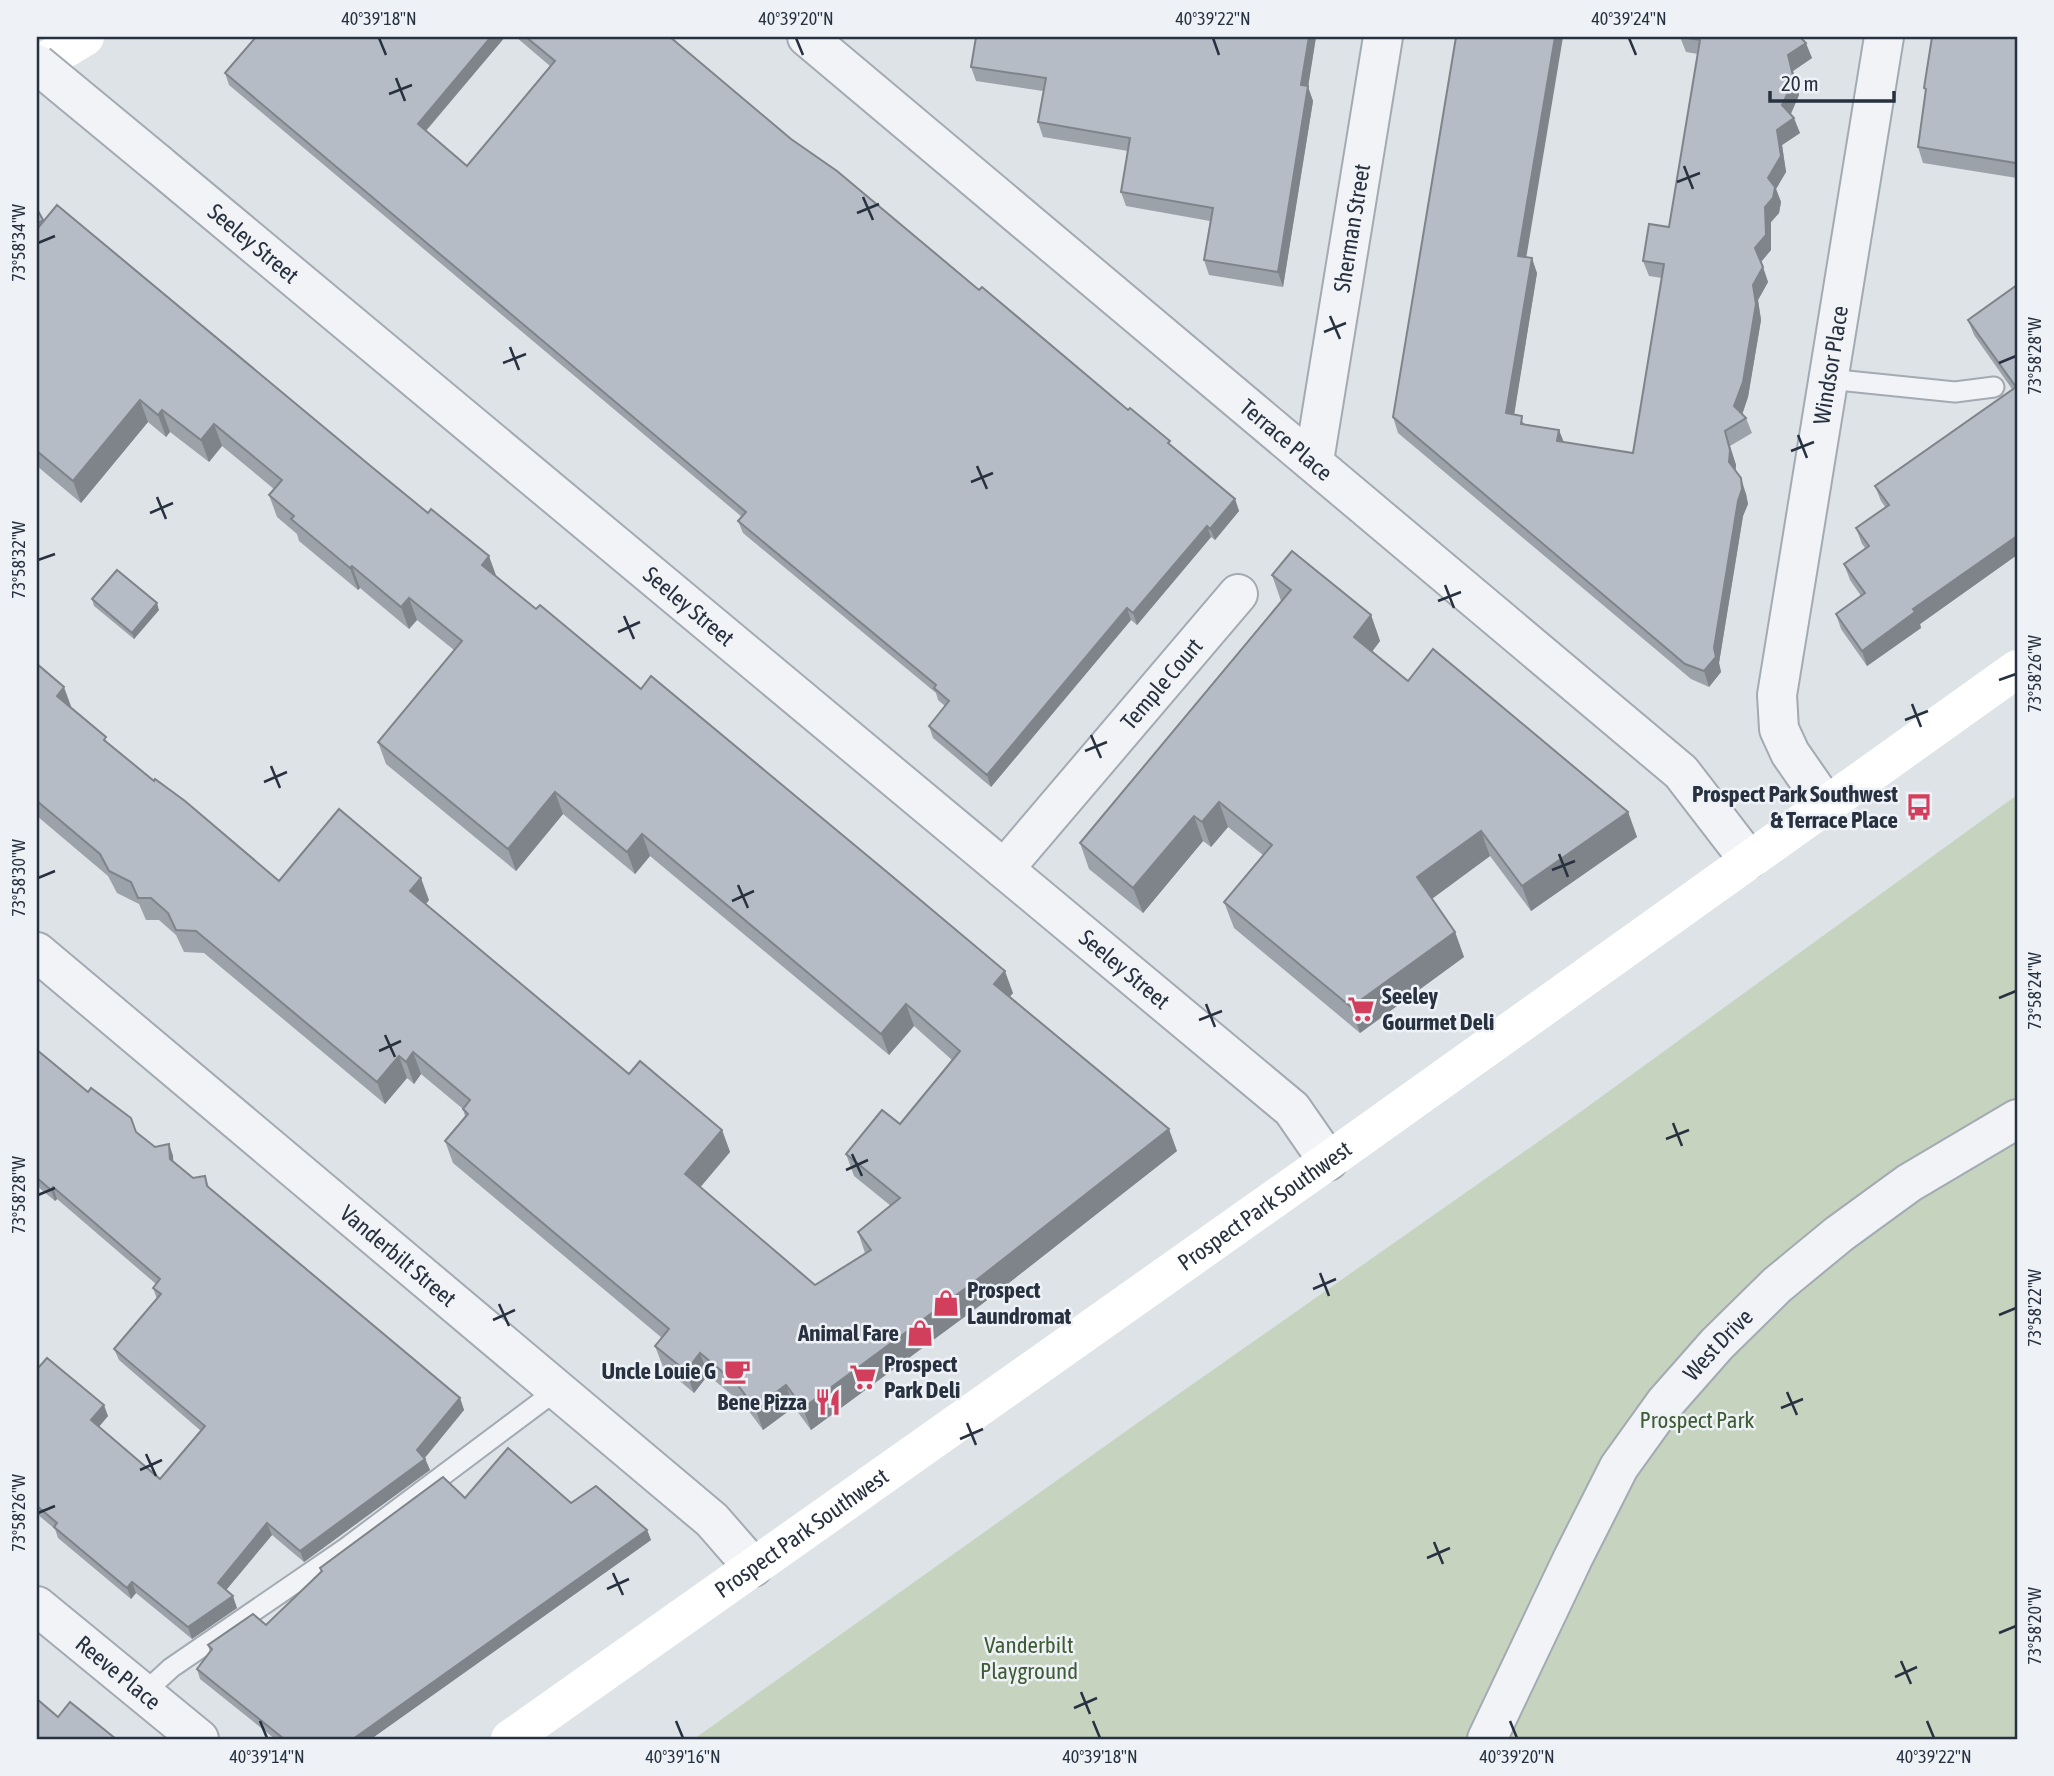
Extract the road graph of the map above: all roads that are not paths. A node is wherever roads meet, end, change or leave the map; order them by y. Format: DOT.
graph roads {
  1 [pos="85,37"];
  2 [pos="807,37"];
  3 [pos="1383,37"];
  4 [pos="1884,37"];
  5 [pos="37,65"];
  6 [pos="1828,379"];
  7 [pos="1994,387"];
  8 [pos="1314,461"];
  9 [pos="1238,594"];
  10 [pos="2017,669"];
  11 [pos="1826,805"];
  12 [pos="1748,859"];
  13 [pos="1004,869"];
  14 [pos="37,952"];
  15 [pos="2017,1119"];
  16 [pos="1328,1161"];
  17 [pos="558,1389"];
  18 [pos="753,1567"];
  19 [pos="37,1606"];
  20 [pos="144,1693"];
  21 [pos="199,1739"];
  22 [pos="510,1739"];
  23 [pos="1487,1739"];
  1 -- 5 [label="street"];
  2 -- 8 [label="street, Terrace Place"];
  3 -- 8 [label="street, Sherman Street"];
  4 -- 6 [label="street, Windsor Place"];
  5 -- 13 [label="street, Seeley Street, bridge"];
  6 -- 7 [label="lane"];
  6 -- 11 [label="street, Windsor Place"];
  8 -- 12 [label="street, Terrace Place"];
  9 -- 13 [label="street, Temple Court"];
  10 -- 11 [label="street, Prospect Park Southwest"];
  11 -- 12 [label="street, Prospect Park Southwest"];
  12 -- 16 [label="street, Prospect Park Southwest"];
  13 -- 16 [label="street, Seeley Street"];
  14 -- 17 [label="street, Vanderbilt Street"];
  15 -- 23 [label="street, West Drive"];
  16 -- 18 [label="street, Prospect Park Southwest"];
  17 -- 18 [label="street, Vanderbilt Street"];
  17 -- 20 [label="lane"];
  18 -- 22 [label="street, Prospect Park Southwest"];
  19 -- 20 [label="street, Reeve Place"];
  20 -- 21 [label="street, Reeve Place"];
}
